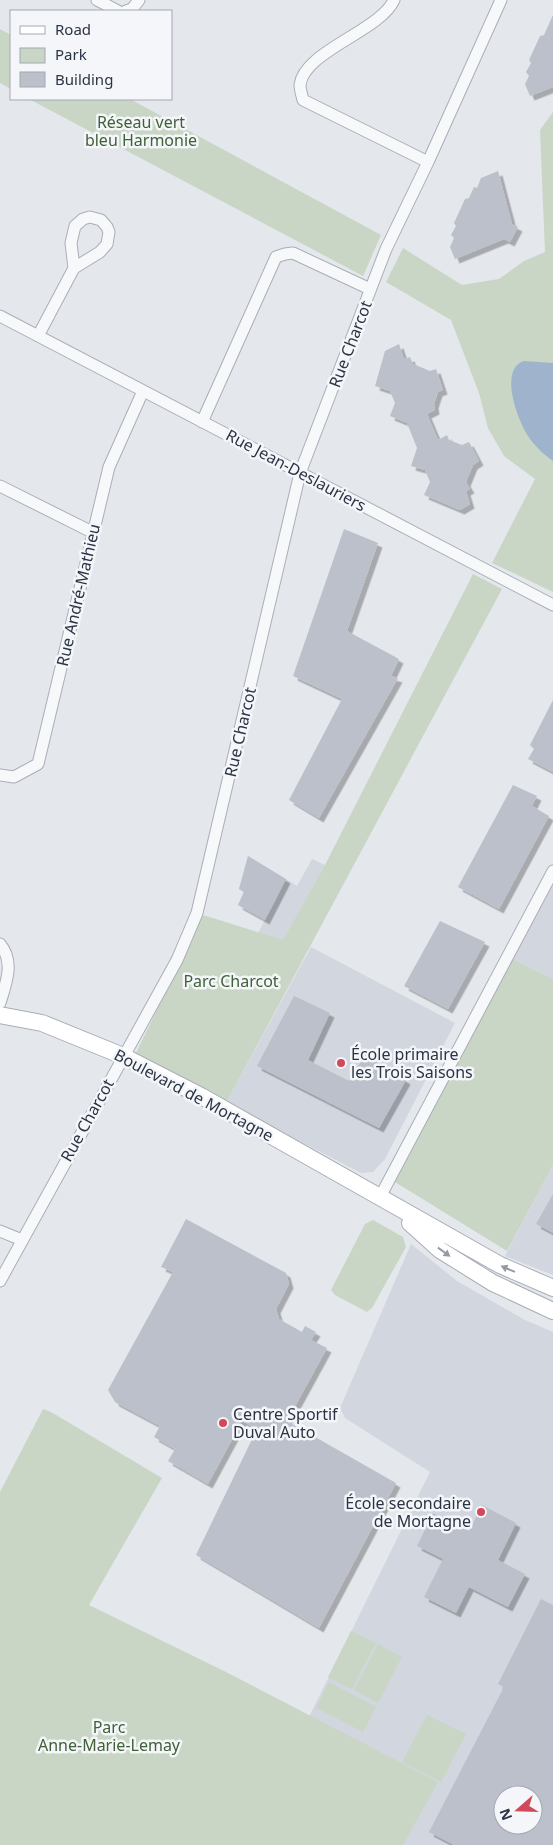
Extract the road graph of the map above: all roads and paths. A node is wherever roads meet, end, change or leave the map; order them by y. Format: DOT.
graph roads {
  1 [pos="97,0"];
  2 [pos="139,0"];
  3 [pos="394,0"];
  4 [pos="501,0"];
  5 [pos="116,10"];
  6 [pos="129,10"];
  7 [pos="428,162"];
  8 [pos="74,268"];
  9 [pos="370,289"];
  10 [pos="0,316"];
  11 [pos="38,336"];
  12 [pos="143,391"];
  13 [pos="202,422"];
  14 [pos="300,473"];
  15 [pos="0,486"];
  16 [pos="92,532"];
  17 [pos="553,605"];
  18 [pos="0,774"];
  19 [pos="553,871"];
  20 [pos="0,944"];
  21 [pos="0,1003"];
  22 [pos="0,1015"];
  23 [pos="123,1056"];
  24 [pos="380,1197"];
  25 [pos="0,1231"];
  26 [pos="22,1240"];
  27 [pos="0,1281"];
  28 [pos="553,1288"];
  29 [pos="553,1311"];
  1 -- 5 [label="street"];
  2 -- 6 [label="street"];
  3 -- 7 [label="street"];
  4 -- 7 [label="street, Rue Charcot"];
  7 -- 9 [label="street, Rue Charcot"];
  8 -- 11 [label="street"];
  9 -- 13 [label="street"];
  9 -- 14 [label="street, Rue Charcot"];
  10 -- 11 [label="street, Rue Jean-Deslauriers"];
  11 -- 12 [label="street, Rue Jean-Deslauriers"];
  12 -- 13 [label="street, Rue Jean-Deslauriers"];
  12 -- 16 [label="street, Rue André-Mathieu"];
  13 -- 14 [label="street, Rue Jean-Deslauriers"];
  14 -- 17 [label="street, Rue Jean-Deslauriers"];
  14 -- 23 [label="street, Rue Charcot"];
  15 -- 16 [label="street"];
  16 -- 18 [label="street, Rue André-Mathieu"];
  19 -- 24 [label="street"];
  20 -- 21 [label="street"];
  22 -- 23 [label="street, Boulevard de Mortagne"];
  23 -- 24 [label="street, Boulevard de Mortagne"];
  23 -- 26 [label="street, Rue Charcot"];
  28 -- 24 [label="street, Boulevard de Mortagne, one-way"];
  24 -- 29 [label="street, Boulevard de Mortagne, one-way"];
  25 -- 26 [label="street"];
  26 -- 27 [label="street, Rue Charcot"];
}
